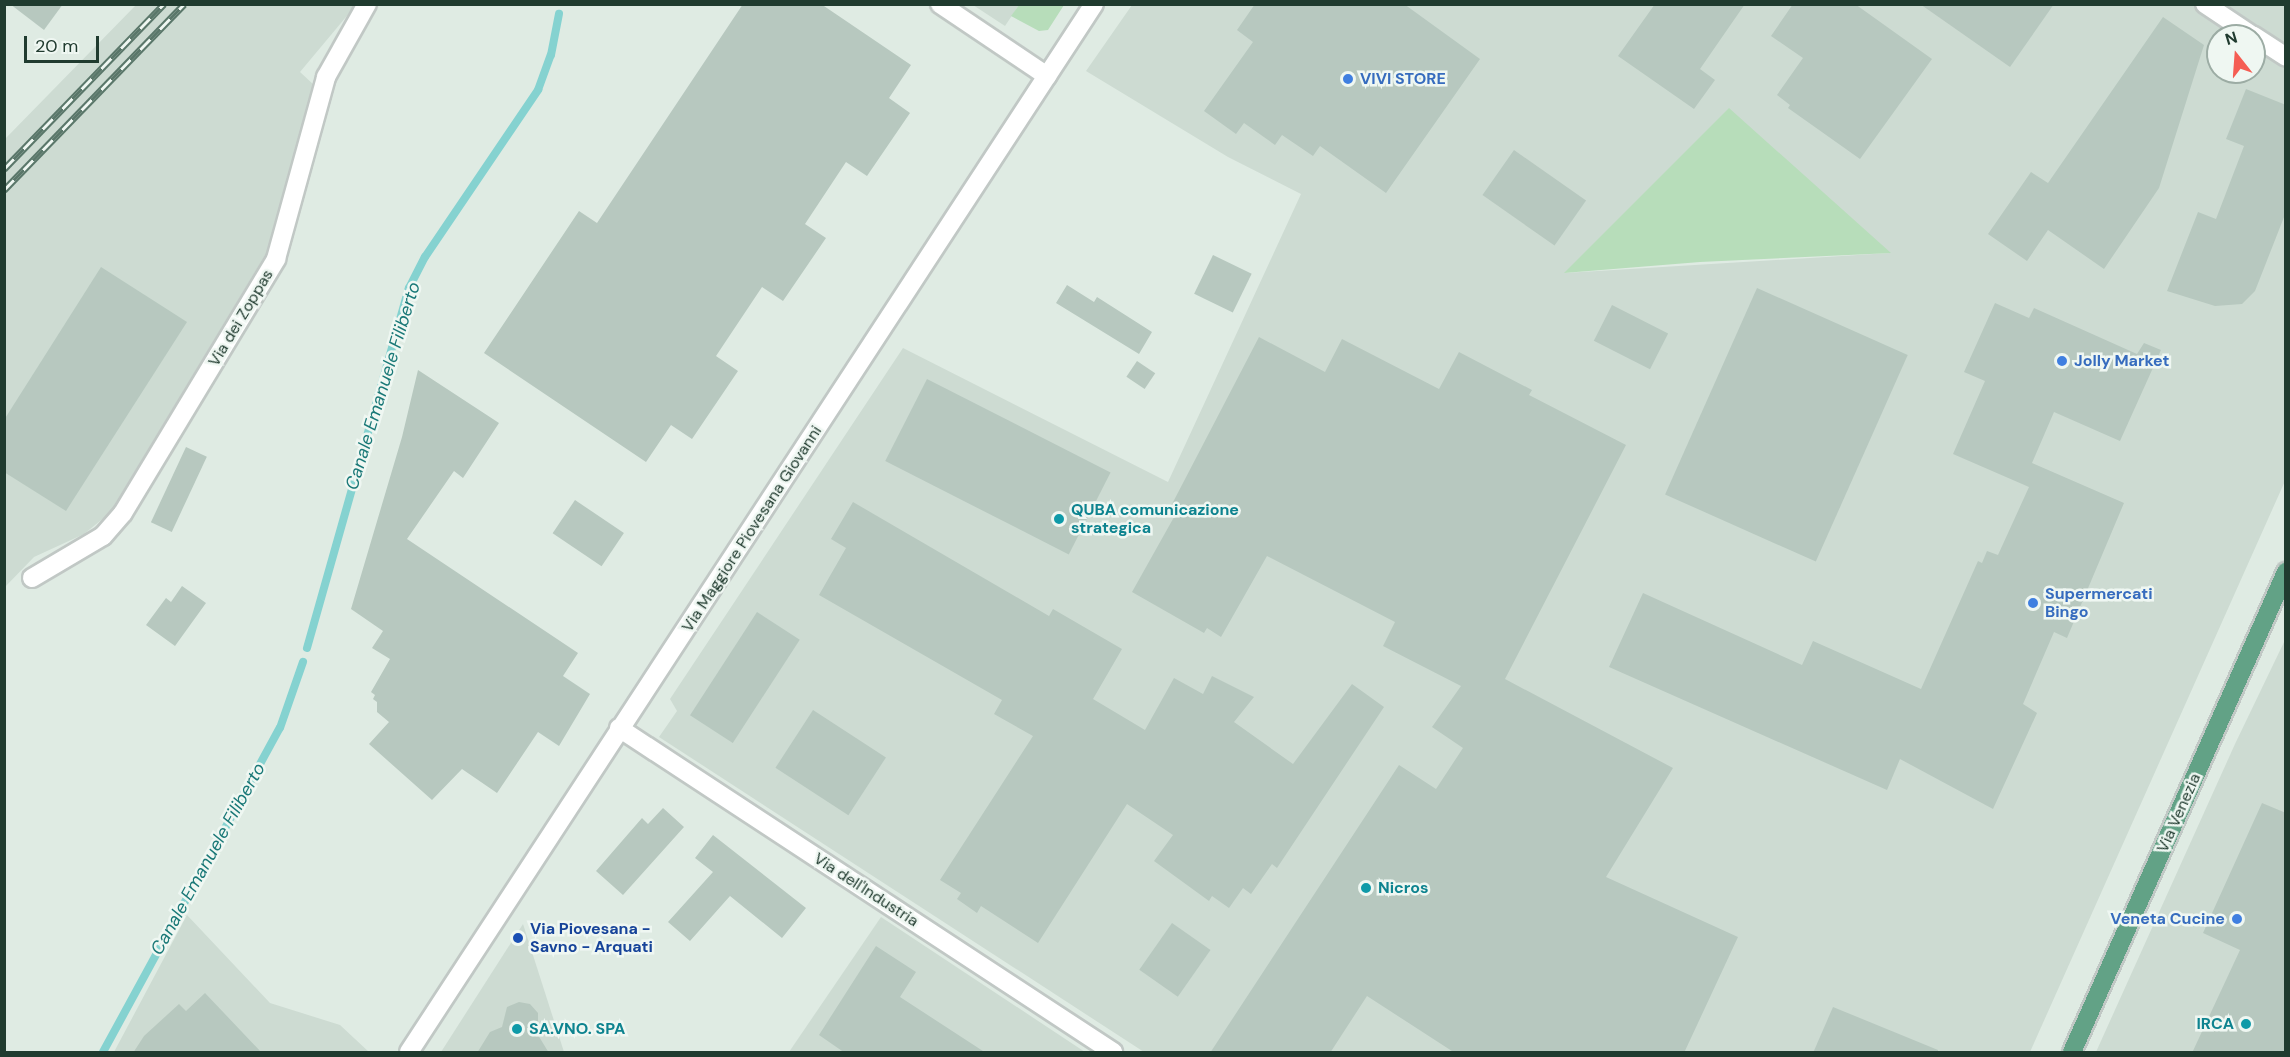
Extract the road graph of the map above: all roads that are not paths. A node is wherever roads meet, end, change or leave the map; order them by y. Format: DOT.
graph roads {
  1 [pos="367,4"];
  2 [pos="940,4"];
  3 [pos="1094,4"];
  4 [pos="2205,4"];
  5 [pos="2236,24"];
  6 [pos="2266,44"];
  7 [pos="2286,57"];
  8 [pos="1047,76"];
  9 [pos="2286,572"];
  10 [pos="32,578"];
  11 [pos="619,728"];
  12 [pos="409,1053"];
  13 [pos="1113,1053"];
  14 [pos="2072,1053"];
  1 -- 10 [label="street, Via dei Zoppas"];
  2 -- 8 [label="street"];
  3 -- 8 [label="street, Via Maggiore Piovesana Giovanni"];
  4 -- 5 [label="street"];
  6 -- 7 [label="street"];
  8 -- 11 [label="street, Via Maggiore Piovesana Giovanni"];
  9 -- 14 [label="main road, Via Venezia"];
  11 -- 12 [label="street, Via Maggiore Piovesana Giovanni"];
  11 -- 13 [label="street, Via dell'Industria"];
}
